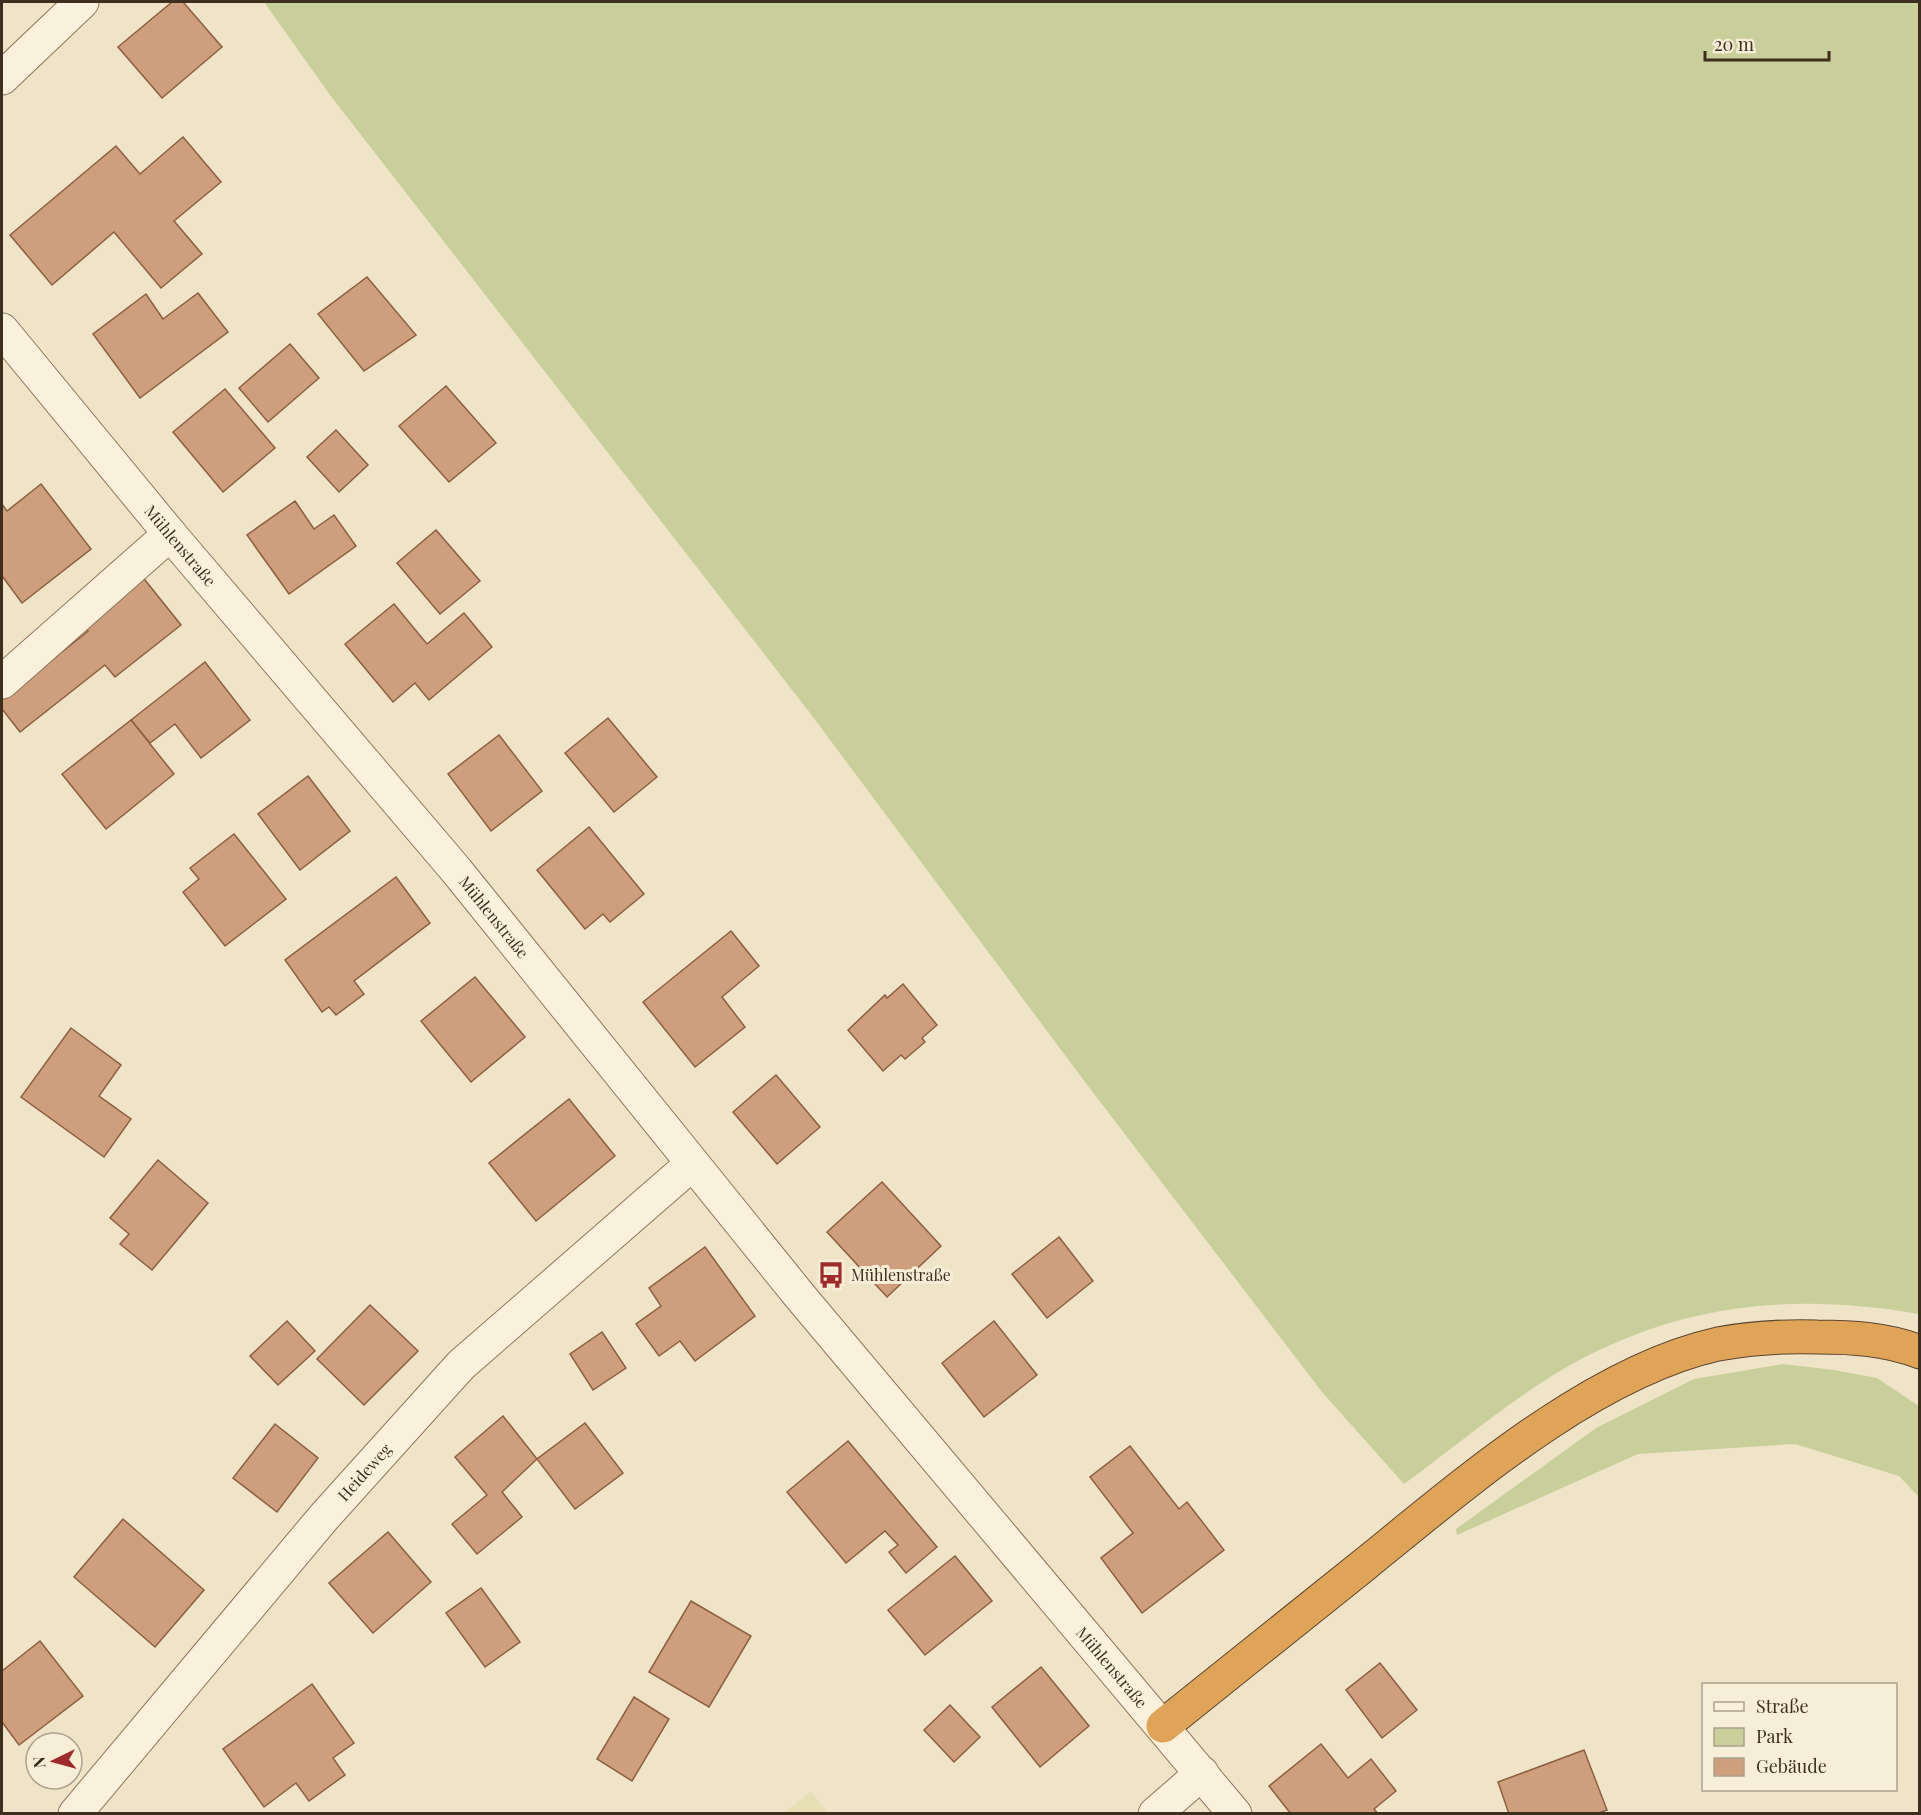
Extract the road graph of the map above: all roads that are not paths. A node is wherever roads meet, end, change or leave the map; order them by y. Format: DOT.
graph roads {
  1 [pos="82,2"];
  2 [pos="2,78"];
  3 [pos="2,330"];
  4 [pos="170,534"];
  5 [pos="2,682"];
  6 [pos="692,1164"];
  7 [pos="1920,1352"];
  8 [pos="1162,1726"];
  9 [pos="1202,1773"];
  10 [pos="75,1814"];
  11 [pos="1155,1814"];
  12 [pos="1235,1814"];
  1 -- 2 [label="street"];
  3 -- 4 [label="street, Mühlenstraße"];
  4 -- 5 [label="street"];
  4 -- 6 [label="street, Mühlenstraße"];
  6 -- 8 [label="street, Mühlenstraße"];
  6 -- 10 [label="street, Heideweg"];
  7 -- 8 [label="highway"];
  8 -- 9 [label="street, Mühlenstraße"];
  9 -- 11 [label="street"];
  9 -- 12 [label="street, Mühlenstraße"];
}
